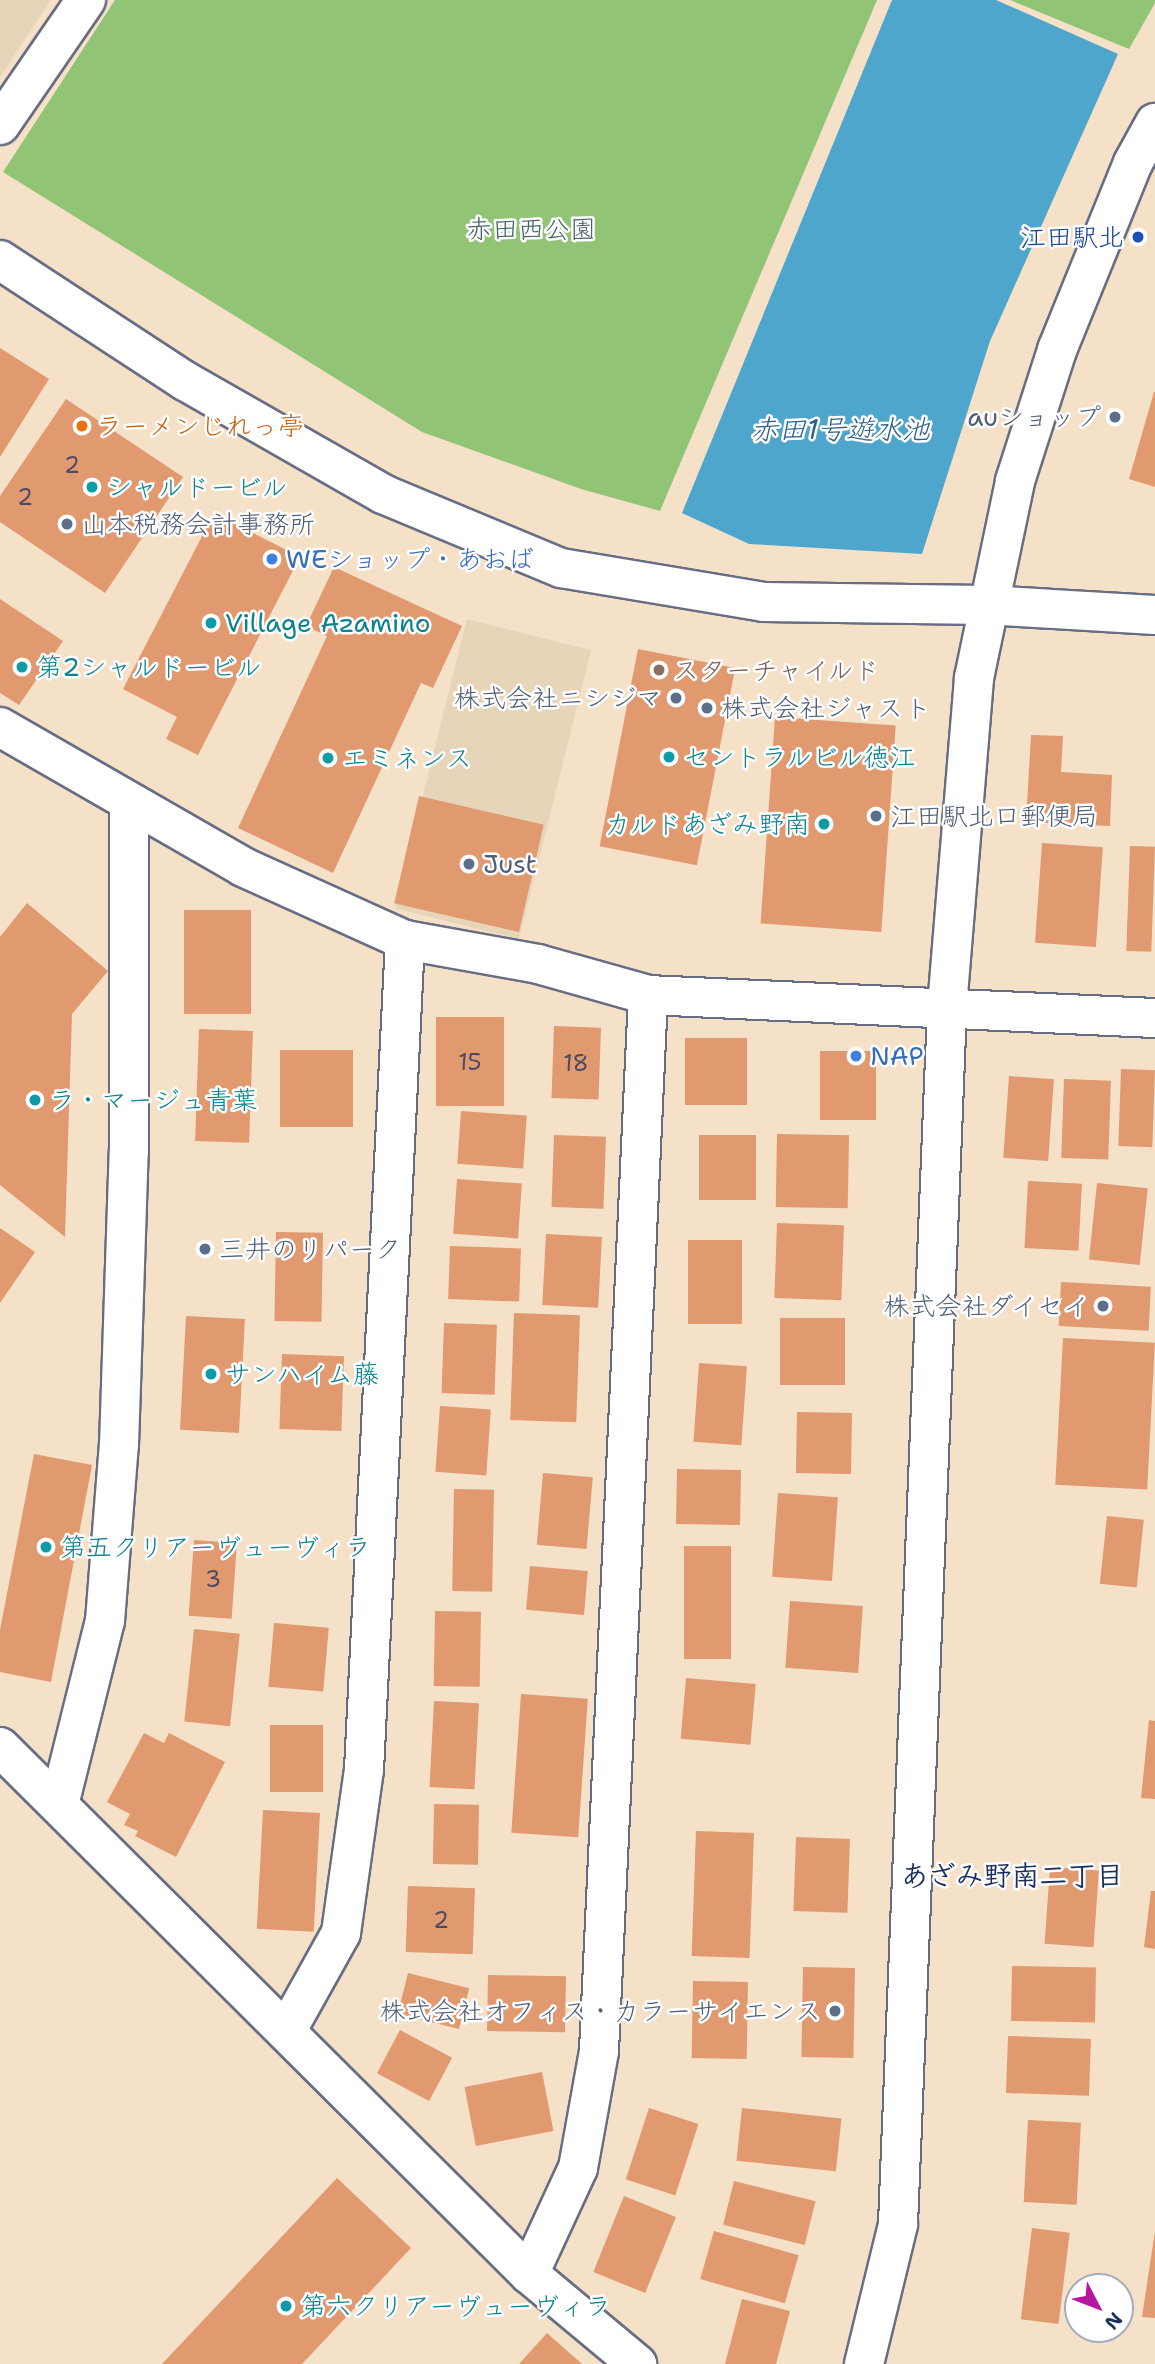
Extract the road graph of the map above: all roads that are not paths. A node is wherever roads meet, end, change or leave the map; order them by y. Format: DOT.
graph roads {
  1 [pos="86,0"];
  2 [pos="1155,123"];
  3 [pos="0,125"];
  4 [pos="1144,167"];
  5 [pos="0,260"];
  6 [pos="986,605"];
  7 [pos="1155,615"];
  8 [pos="0,727"];
  9 [pos="129,803"];
  10 [pos="405,940"];
  11 [pos="648,995"];
  12 [pos="947,1007"];
  13 [pos="1155,1018"];
  14 [pos="0,1747"];
  15 [pos="59,1805"];
  16 [pos="287,2031"];
  17 [pos="529,2274"];
  18 [pos="637,2364"];
  19 [pos="864,2364"];
  1 -- 3 [label="street"];
  2 -- 4 [label="street"];
  4 -- 6 [label="street"];
  5 -- 6 [label="street"];
  6 -- 7 [label="street"];
  6 -- 12 [label="street"];
  8 -- 9 [label="street"];
  9 -- 10 [label="street"];
  9 -- 15 [label="street"];
  10 -- 11 [label="street"];
  10 -- 16 [label="street"];
  11 -- 12 [label="street"];
  11 -- 17 [label="street"];
  12 -- 13 [label="street"];
  12 -- 19 [label="street"];
  14 -- 15 [label="street"];
  15 -- 16 [label="street"];
  16 -- 17 [label="street"];
  17 -- 18 [label="street"];
}
